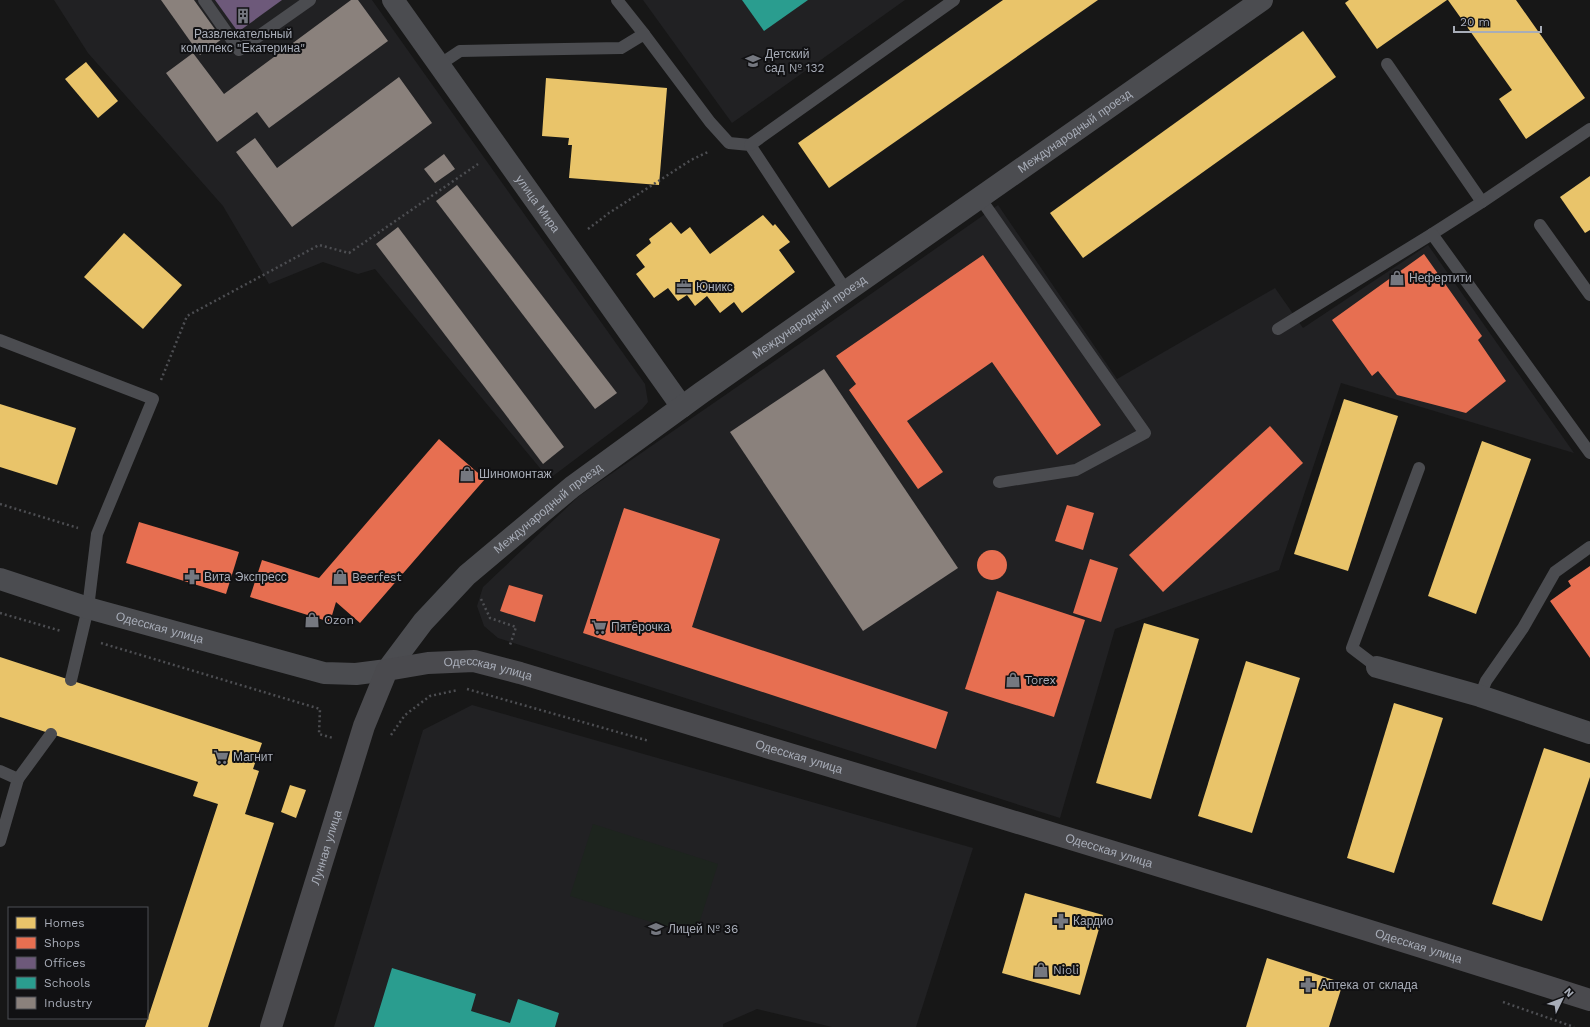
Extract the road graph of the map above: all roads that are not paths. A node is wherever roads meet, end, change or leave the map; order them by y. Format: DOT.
graph roads {
  1 [pos="204,0"];
  2 [pos="310,0"];
  3 [pos="393,0"];
  4 [pos="616,0"];
  5 [pos="954,0"];
  6 [pos="1262,0"];
  7 [pos="644,34"];
  8 [pos="1387,64"];
  9 [pos="439,65"];
  10 [pos="1590,129"];
  11 [pos="750,145"];
  12 [pos="980,198"];
  13 [pos="1482,202"];
  14 [pos="1540,225"];
  15 [pos="1432,234"];
  16 [pos="847,292"];
  17 [pos="1590,295"];
  18 [pos="1278,329"];
  19 [pos="0,340"];
  20 [pos="682,407"];
  21 [pos="1590,453"];
  22 [pos="1419,468"];
  23 [pos="999,482"];
  24 [pos="1590,547"];
  25 [pos="0,579"];
  26 [pos="88,608"];
  27 [pos="1377,667"];
  28 [pos="387,670"];
  29 [pos="71,680"];
  30 [pos="1480,696"];
  31 [pos="1590,732"];
  32 [pos="51,734"];
  33 [pos="0,771"];
  34 [pos="18,779"];
  35 [pos="0,841"];
  36 [pos="1590,1000"];
  37 [pos="271,1027"];
  1 -- 2 [label="lane"];
  3 -- 9 [label="street, улица Мира"];
  4 -- 7 [label="lane"];
  5 -- 11 [label="lane"];
  6 -- 12 [label="street, Международный проезд"];
  7 -- 9 [label="lane"];
  7 -- 11 [label="lane"];
  8 -- 13 [label="lane"];
  9 -- 20 [label="street, улица Мира"];
  10 -- 13 [label="lane"];
  11 -- 16 [label="lane"];
  12 -- 16 [label="street, Международный проезд"];
  12 -- 23 [label="lane"];
  13 -- 15 [label="lane"];
  14 -- 17 [label="lane"];
  15 -- 18 [label="lane"];
  15 -- 21 [label="lane"];
  16 -- 20 [label="street, Международный проезд"];
  19 -- 26 [label="lane"];
  20 -- 28 [label="street, Международный проезд"];
  22 -- 27 [label="lane"];
  24 -- 30 [label="lane"];
  25 -- 26 [label="street, Одесская улица"];
  26 -- 28 [label="street, Одесская улица"];
  26 -- 29 [label="lane"];
  27 -- 30 [label="street"];
  28 -- 36 [label="street, Одесская улица"];
  28 -- 37 [label="street, Лунная улица"];
  30 -- 31 [label="street"];
  32 -- 34 [label="lane"];
  33 -- 34 [label="lane"];
  34 -- 35 [label="lane"];
}
